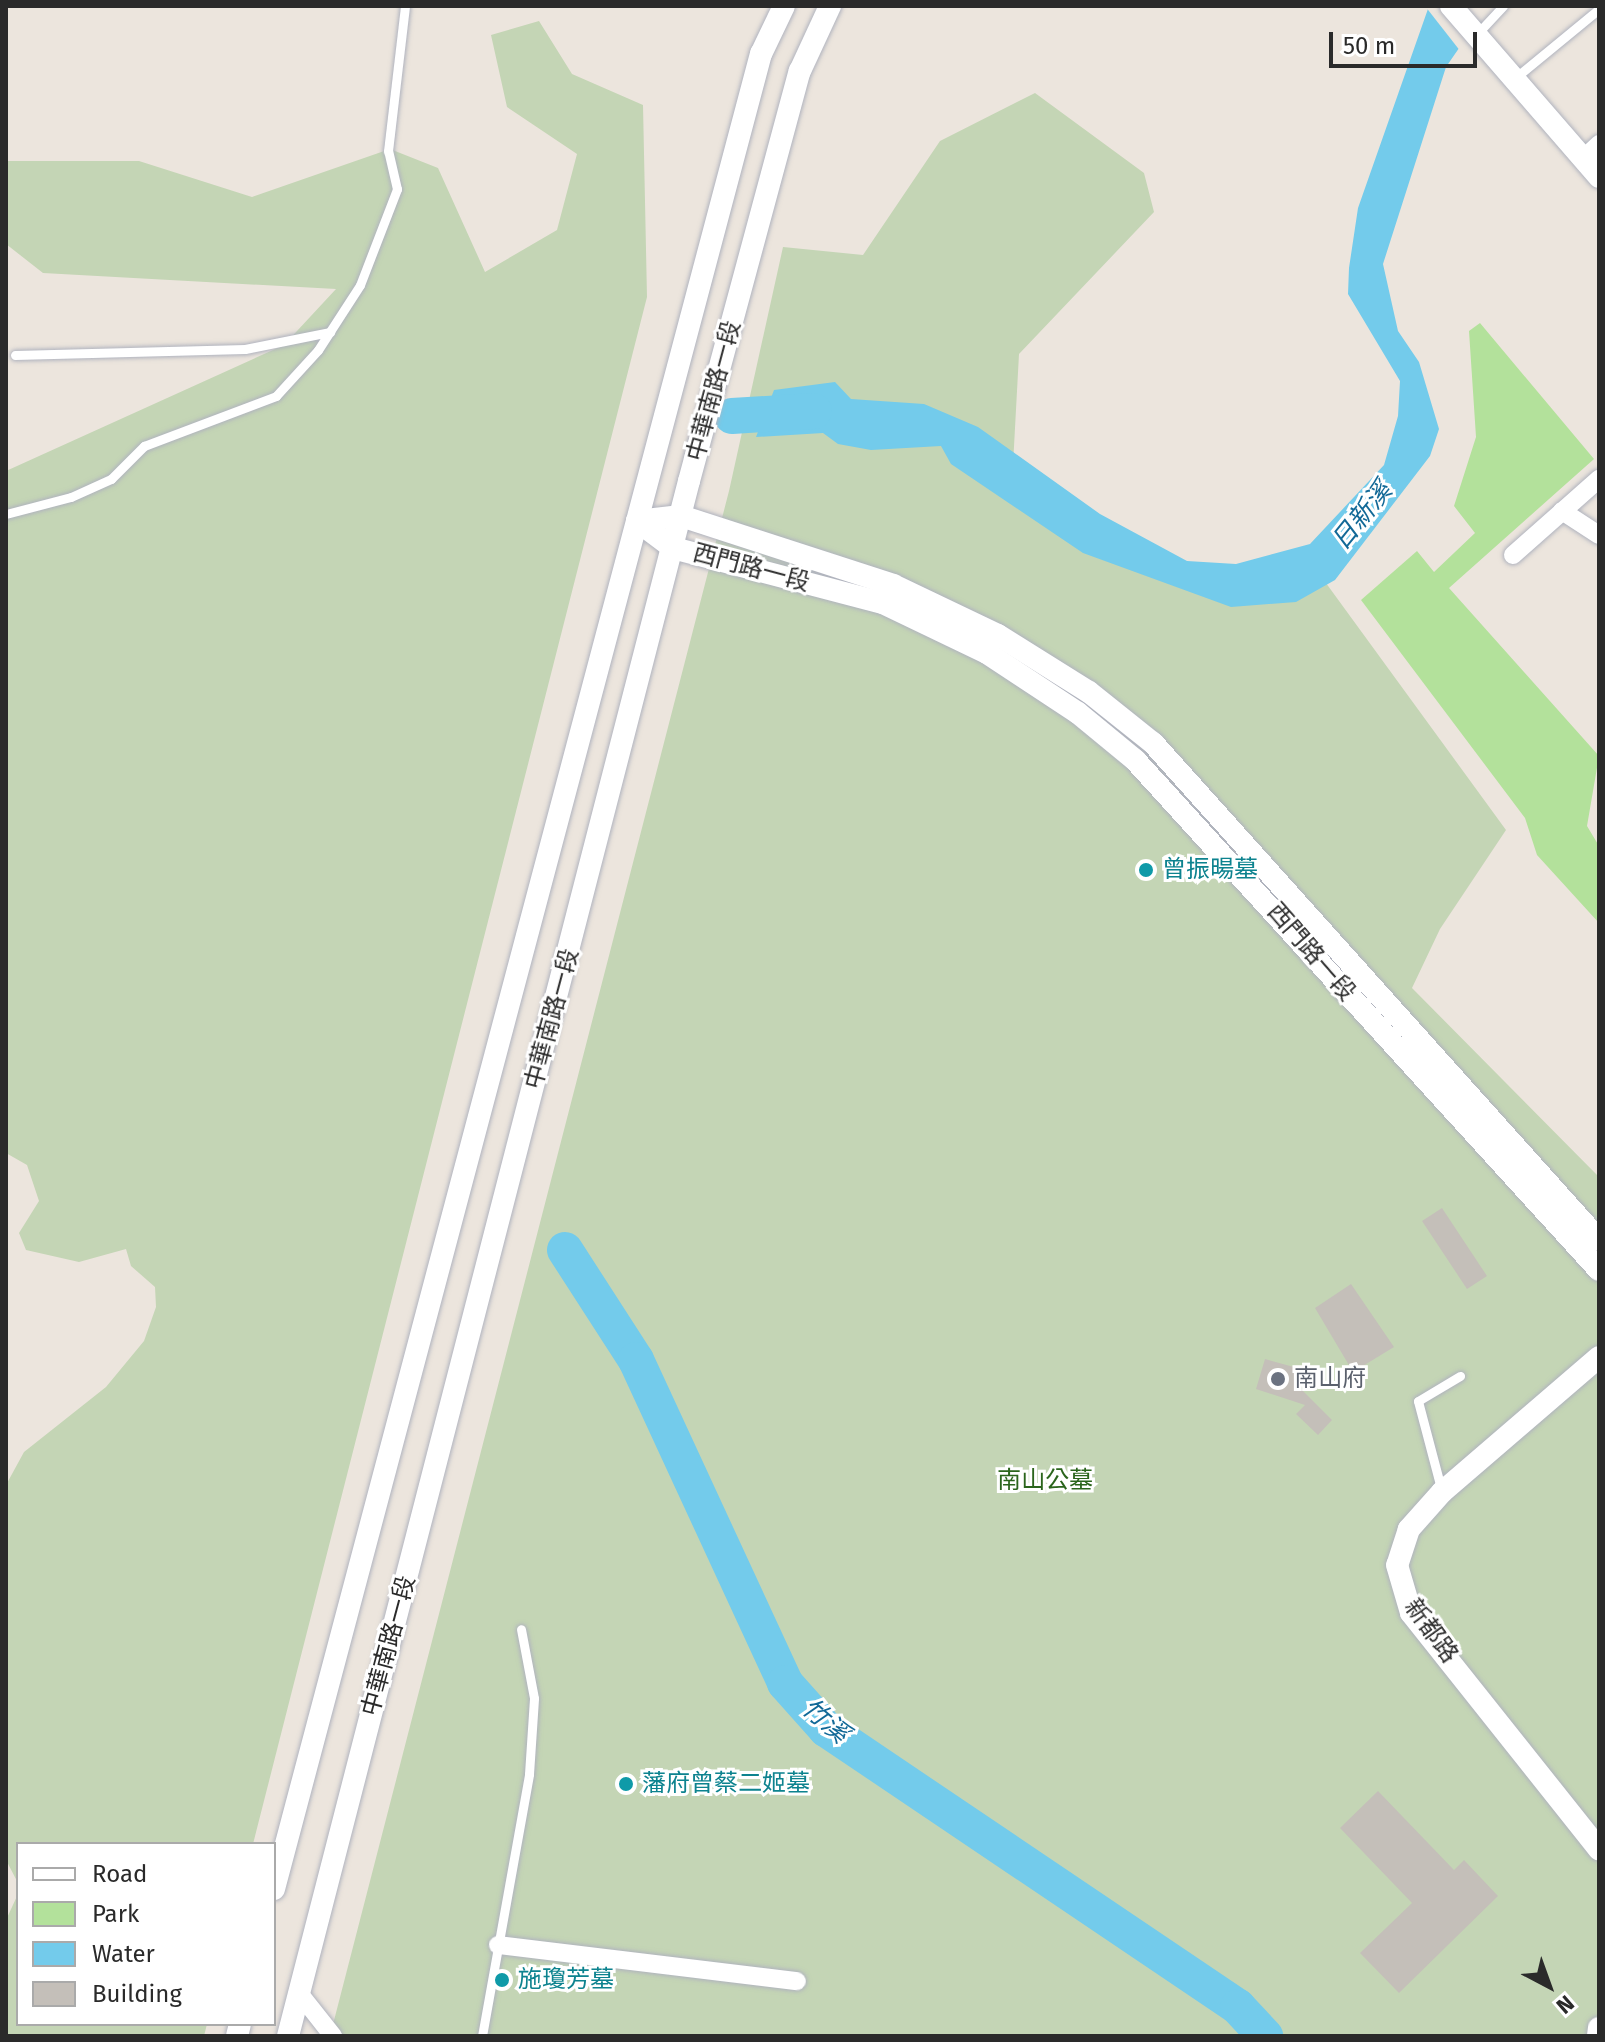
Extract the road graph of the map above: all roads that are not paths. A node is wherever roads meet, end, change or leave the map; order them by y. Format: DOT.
graph roads {
  1 [pos="405,6"];
  2 [pos="784,6"];
  3 [pos="830,6"];
  4 [pos="1451,6"];
  5 [pos="1503,6"];
  6 [pos="1599,9"];
  7 [pos="1475,33"];
  8 [pos="1515,79"];
  9 [pos="1591,151"];
  10 [pos="1599,177"];
  11 [pos="330,332"];
  12 [pos="15,355"];
  13 [pos="1599,479"];
  14 [pos="1562,511"];
  15 [pos="6,514"];
  16 [pos="681,516"];
  17 [pos="637,521"];
  18 [pos="1599,535"];
  19 [pos="673,548"];
  20 [pos="1513,555"];
  21 [pos="1599,1240"];
  22 [pos="1599,1270"];
  23 [pos="1599,1357"];
  24 [pos="1460,1376"];
  25 [pos="1442,1492"];
  26 [pos="521,1629"];
  27 [pos="1596,1837"];
  28 [pos="276,1881"];
  29 [pos="498,1945"];
  30 [pos="797,1981"];
  31 [pos="299,1993"];
  32 [pos="1599,2028"];
  33 [pos="288,2036"];
  34 [pos="333,2036"];
  35 [pos="482,2036"];
  36 [pos="1598,2036"];
  1 -- 11 [label="lane"];
  2 -- 17 [label="street, 中華南路一段"];
  3 -- 16 [label="street, 中華南路一段"];
  4 -- 7 [label="street"];
  5 -- 7 [label="lane"];
  6 -- 8 [label="lane"];
  7 -- 8 [label="street"];
  8 -- 9 [label="street"];
  9 -- 10 [label="street"];
  11 -- 12 [label="lane"];
  11 -- 15 [label="lane"];
  13 -- 14 [label="street"];
  14 -- 18 [label="street"];
  14 -- 20 [label="street"];
  16 -- 17 [label="street, 西門路一段"];
  16 -- 19 [label="street, 中華南路一段"];
  16 -- 21 [label="street, 西門路一段"];
  17 -- 19 [label="street, 西門路一段"];
  17 -- 28 [label="street, 中華南路一段"];
  19 -- 22 [label="street, 西門路一段"];
  19 -- 31 [label="street, 中華南路一段"];
  23 -- 25 [label="street, 新都路"];
  24 -- 25 [label="lane"];
  25 -- 27 [label="street, 新都路"];
  26 -- 29 [label="lane"];
  29 -- 30 [label="street"];
  29 -- 35 [label="lane"];
  31 -- 33 [label="street, 中華南路一段"];
  31 -- 34 [label="street"];
  32 -- 36 [label="street"];
}
